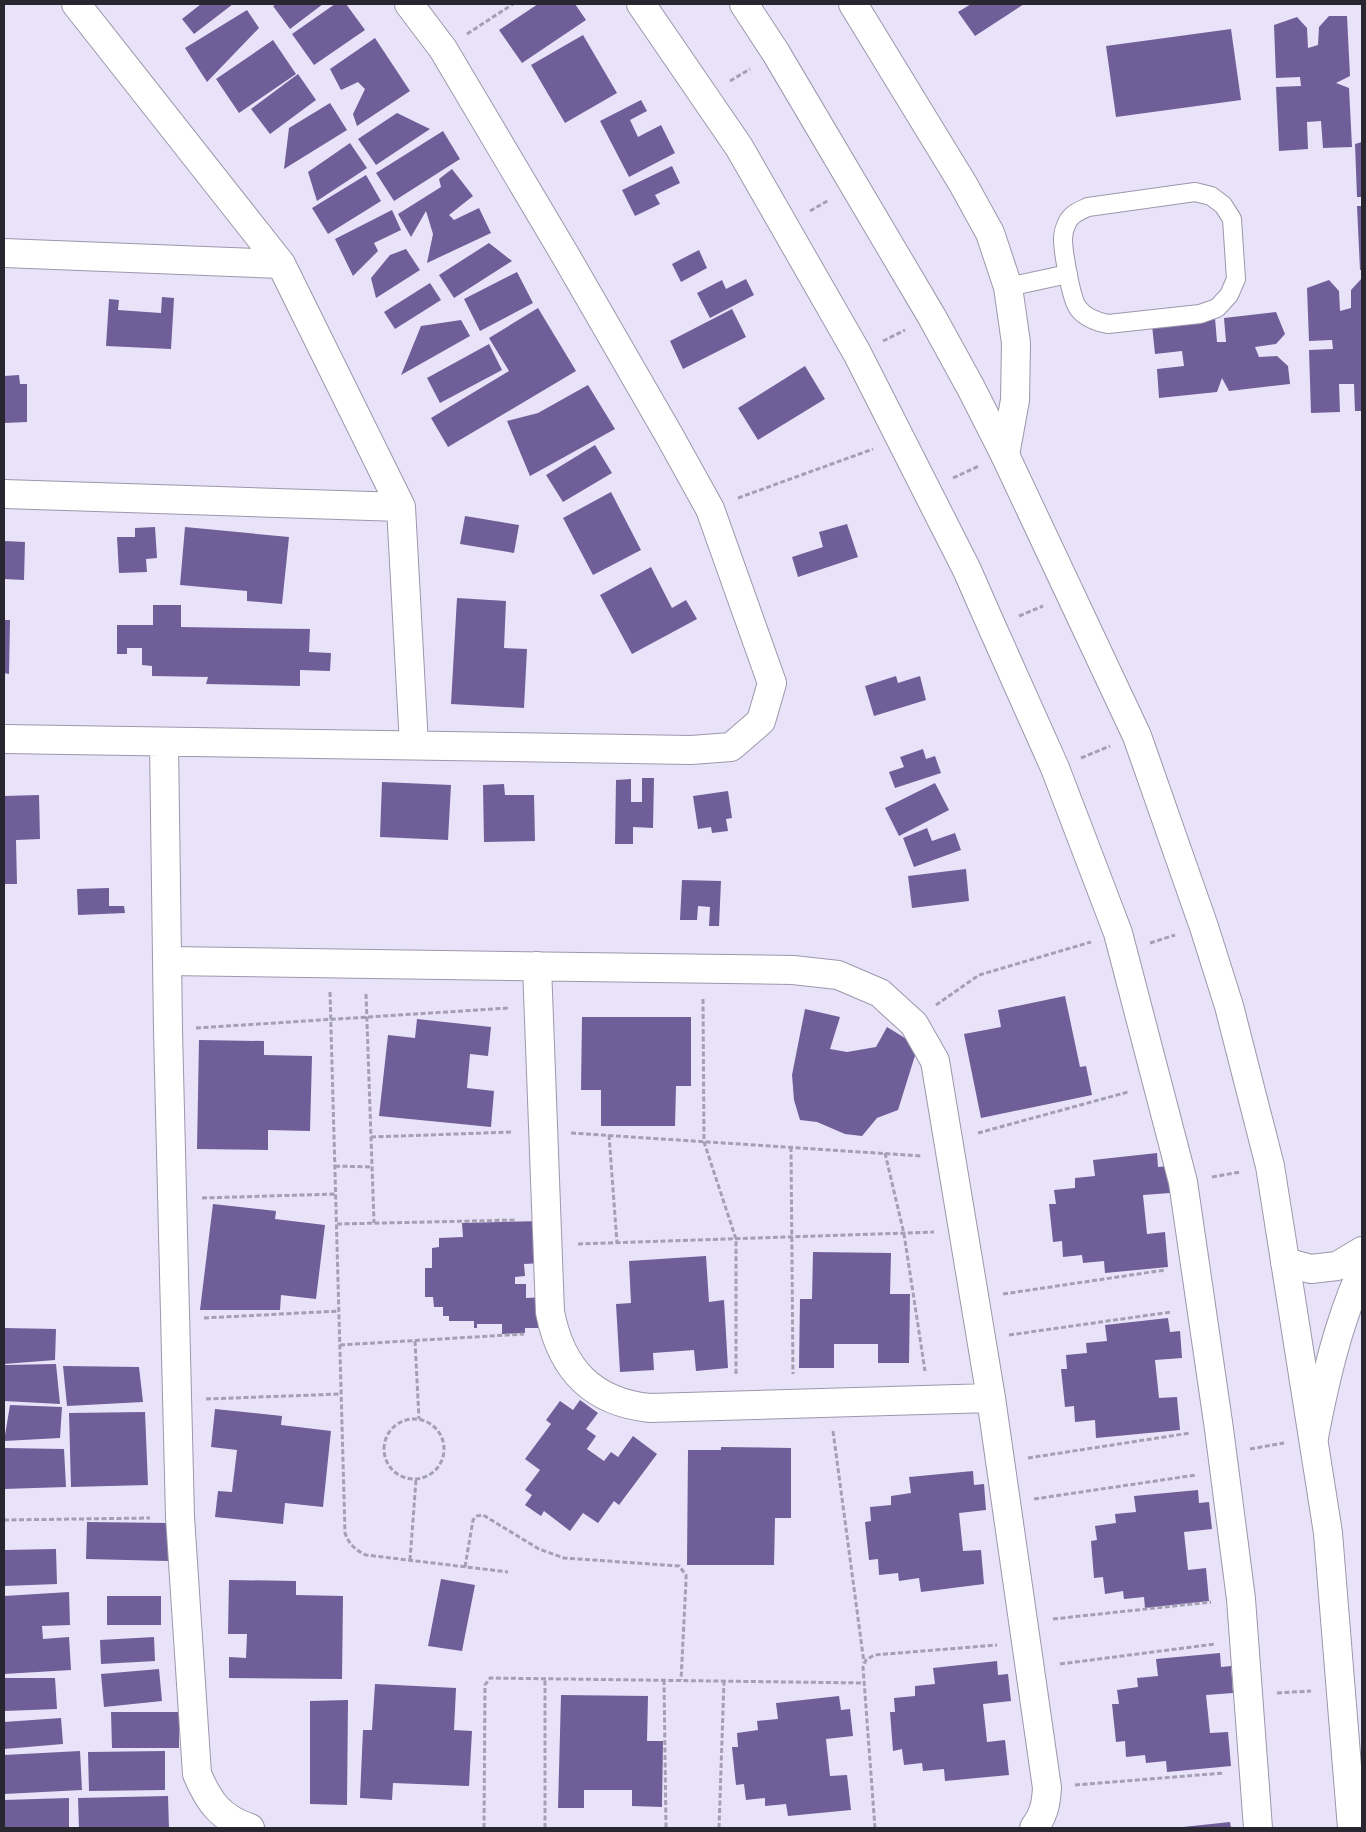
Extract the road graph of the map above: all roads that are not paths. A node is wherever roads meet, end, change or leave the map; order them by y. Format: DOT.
graph roads {
  1 [pos="76,4"];
  2 [pos="409,4"];
  3 [pos="641,4"];
  4 [pos="744,4"];
  5 [pos="852,4"];
  6 [pos="4,253"];
  7 [pos="281,264"];
  8 [pos="1068,274"];
  9 [pos="1008,287"];
  10 [pos="1005,455"];
  11 [pos="4,494"];
  12 [pos="401,507"];
  13 [pos="4,739"];
  14 [pos="164,742"];
  15 [pos="414,745"];
  16 [pos="167,961"];
  17 [pos="536,966"];
  18 [pos="1362,1251"];
  19 [pos="1285,1262"];
  20 [pos="1362,1270"];
  21 [pos="991,1398"];
  22 [pos="1314,1439"];
  23 [pos="250,1828"];
  24 [pos="1034,1828"];
  25 [pos="1258,1828"];
  26 [pos="1352,1828"];
  1 -- 7 [label="street"];
  2 -- 15 [label="street"];
  3 -- 25 [label="street"];
  4 -- 10 [label="street"];
  5 -- 9 [label="street"];
  6 -- 7 [label="street"];
  7 -- 12 [label="street"];
  8 -- 8 [label="lane"];
  8 -- 9 [label="lane"];
  9 -- 10 [label="street"];
  10 -- 19 [label="street"];
  11 -- 12 [label="street"];
  12 -- 15 [label="street"];
  13 -- 14 [label="street"];
  14 -- 15 [label="street"];
  14 -- 16 [label="street"];
  16 -- 17 [label="street"];
  16 -- 23 [label="street"];
  17 -- 21 [label="street"];
  17 -- 21 [label="street"];
  18 -- 19 [label="street"];
  19 -- 22 [label="street"];
  20 -- 22 [label="street"];
  21 -- 24 [label="street"];
  22 -- 26 [label="street"];
}
